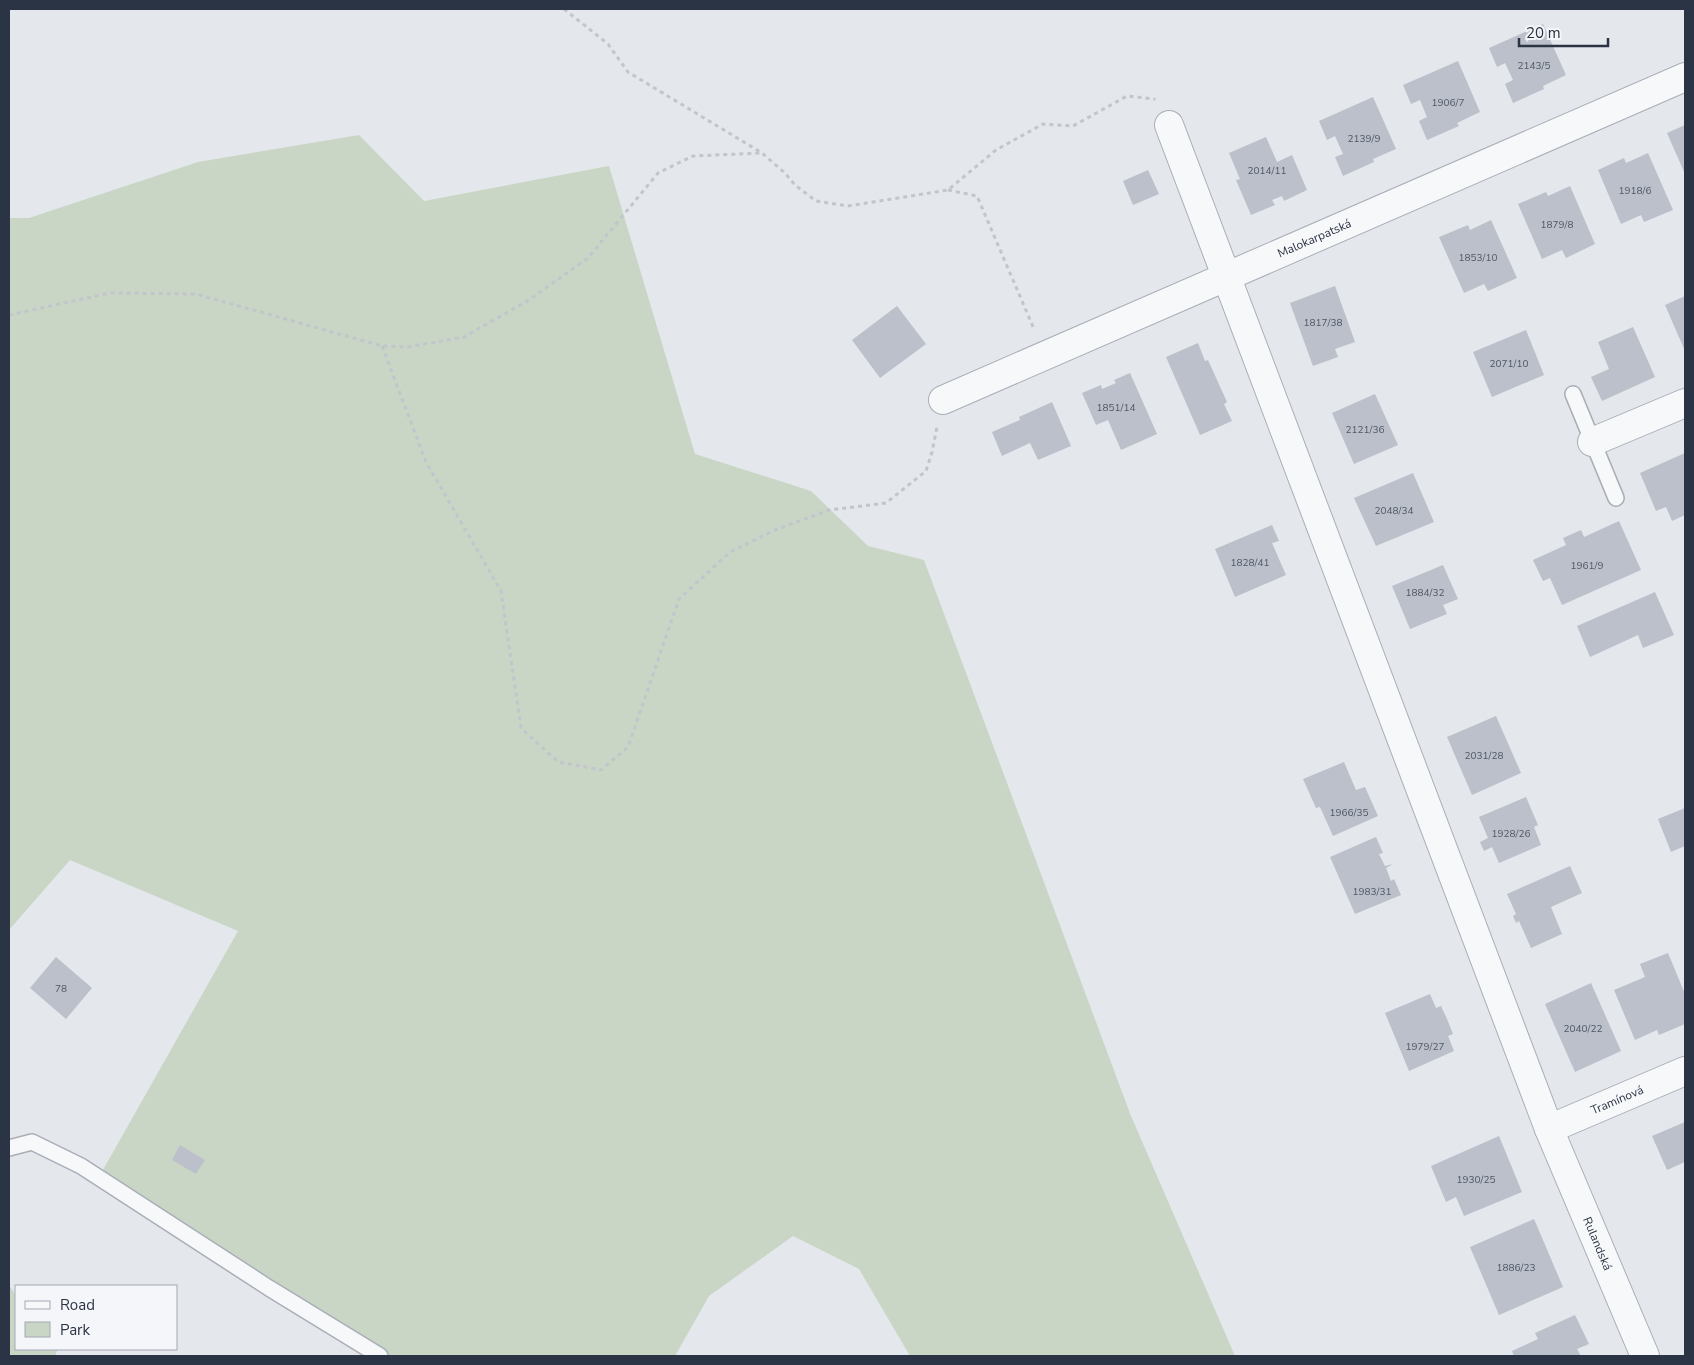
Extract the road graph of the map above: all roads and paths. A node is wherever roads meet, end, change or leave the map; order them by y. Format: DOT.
graph roads {
  1 [pos="564,9"];
  2 [pos="1685,77"];
  3 [pos="1169,125"];
  4 [pos="762,153"];
  5 [pos="948,190"];
  6 [pos="1225,277"];
  7 [pos="9,315"];
  8 [pos="1037,336"];
  9 [pos="382,346"];
  10 [pos="1573,394"];
  11 [pos="942,400"];
  12 [pos="1685,403"];
  13 [pos="1592,442"];
  14 [pos="1616,498"];
  15 [pos="1685,1071"];
  16 [pos="1549,1130"];
  17 [pos="9,1148"];
  18 [pos="380,1356"];
  19 [pos="1644,1356"];
  1 -- 4 [label="path"];
  2 -- 6 [label="street, Malokarpatská"];
  3 -- 5 [label="path"];
  3 -- 6 [label="street, Rulandská"];
  4 -- 5 [label="path"];
  4 -- 9 [label="path"];
  5 -- 8 [label="path"];
  6 -- 11 [label="street, Malokarpatská"];
  6 -- 16 [label="street, Rulandská"];
  7 -- 9 [label="path"];
  9 -- 11 [label="path"];
  10 -- 13 [label="lane"];
  12 -- 13 [label="street"];
  13 -- 14 [label="lane"];
  15 -- 16 [label="street, Tramínová"];
  16 -- 19 [label="street, Rulandská"];
  17 -- 18 [label="lane"];
}
